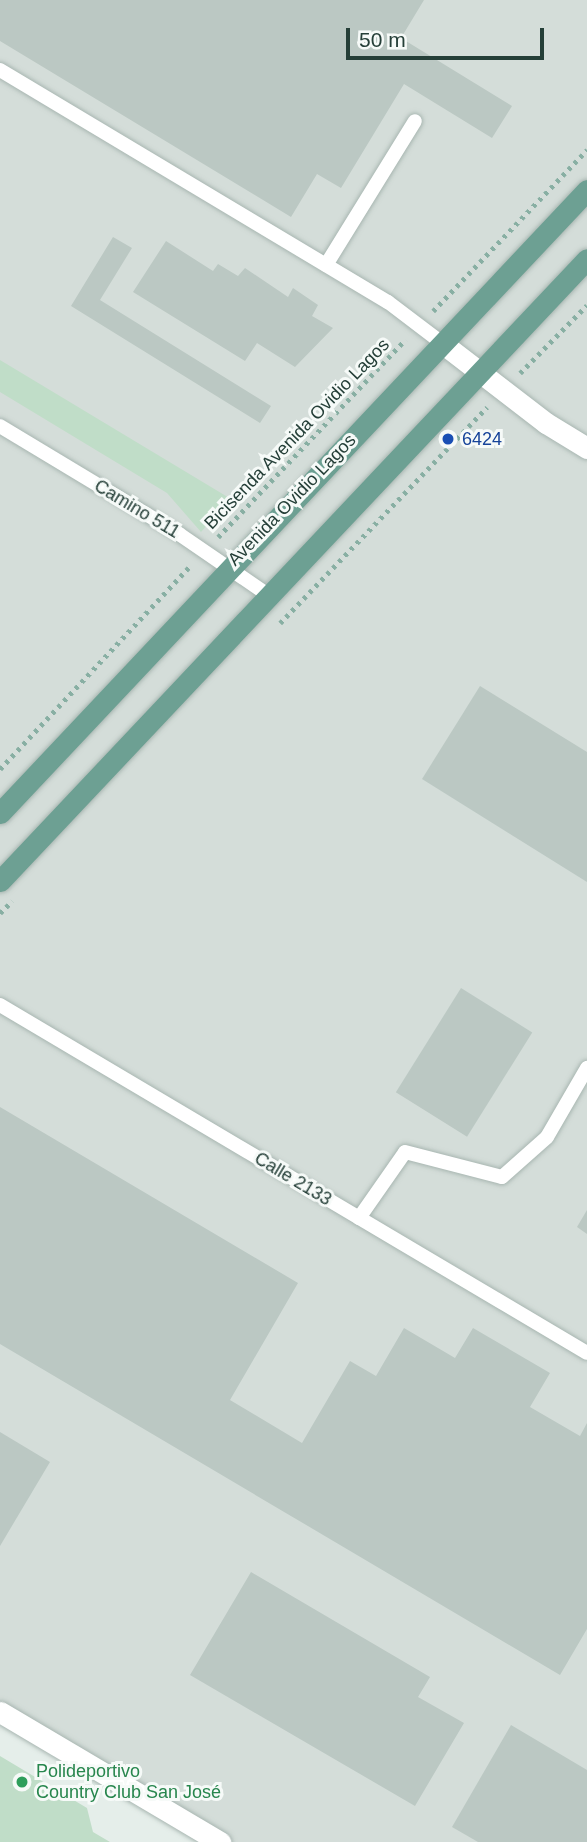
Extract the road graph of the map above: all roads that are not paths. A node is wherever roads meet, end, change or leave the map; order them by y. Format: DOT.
graph roads {
  1 [pos="0,70"];
  2 [pos="415,121"];
  3 [pos="587,190"];
  4 [pos="587,259"];
  5 [pos="326,265"];
  6 [pos="442,343"];
  7 [pos="479,372"];
  8 [pos="0,426"];
  9 [pos="587,448"];
  10 [pos="227,567"];
  11 [pos="271,597"];
  12 [pos="0,813"];
  13 [pos="0,881"];
  14 [pos="0,1005"];
  15 [pos="587,1068"];
  16 [pos="359,1219"];
  17 [pos="587,1353"];
  18 [pos="0,1712"];
  19 [pos="220,1842"];
  1 -- 5 [label="lane"];
  2 -- 5 [label="lane"];
  3 -- 6 [label="main road, Avenida Ovidio Lagos"];
  4 -- 7 [label="main road"];
  5 -- 6 [label="lane"];
  6 -- 7 [label="street"];
  6 -- 10 [label="main road, Avenida Ovidio Lagos"];
  7 -- 9 [label="street"];
  7 -- 11 [label="main road"];
  8 -- 10 [label="lane, Camino 511"];
  10 -- 11 [label="lane, Camino 511"];
  10 -- 12 [label="main road, Avenida Ovidio Lagos"];
  11 -- 13 [label="main road"];
  14 -- 16 [label="lane, Calle 2133"];
  15 -- 16 [label="lane"];
  16 -- 17 [label="lane, Calle 2133"];
  18 -- 19 [label="street"];
}
